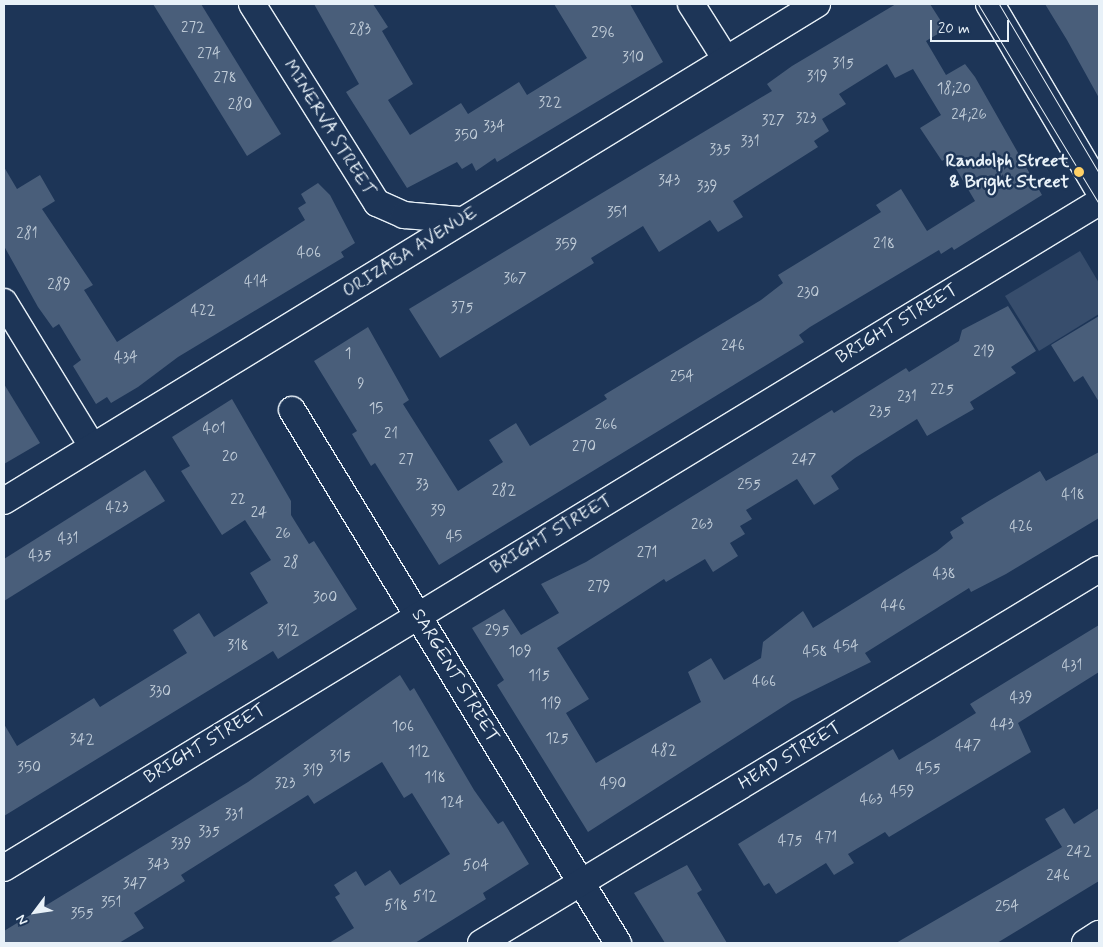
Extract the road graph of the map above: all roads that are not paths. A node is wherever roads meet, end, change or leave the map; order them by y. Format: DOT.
graph roads {
  1 [pos="252,4"];
  2 [pos="691,4"];
  3 [pos="816,4"];
  4 [pos="990,4"];
  5 [pos="725,58"];
  6 [pos="1099,189"];
  7 [pos="1099,202"];
  8 [pos="461,220"];
  9 [pos="4,302"];
  10 [pos="292,410"];
  11 [pos="92,446"];
  12 [pos="4,501"];
  13 [pos="1099,570"];
  14 [pos="417,614"];
  15 [pos="4,868"];
  16 [pos="581,882"];
  17 [pos="1099,934"];
  18 [pos="481,943"];
  19 [pos="618,943"];
  20 [pos="1085,943"];
  1 -- 8 [label="street, MINERVA STREET"];
  2 -- 5 [label="street"];
  3 -- 5 [label="street, ORIZABA AVENUE"];
  4 -- 6 [label="street"];
  5 -- 8 [label="street, ORIZABA AVENUE"];
  7 -- 14 [label="street, BRIGHT STREET"];
  8 -- 11 [label="street, ORIZABA AVENUE"];
  9 -- 11 [label="street"];
  10 -- 14 [label="street, SARGENT STREET"];
  11 -- 12 [label="street, ORIZABA AVENUE"];
  13 -- 16 [label="street, HEAD STREET"];
  14 -- 15 [label="street, BRIGHT STREET"];
  14 -- 16 [label="street, SARGENT STREET"];
  16 -- 18 [label="street, HEAD STREET"];
  16 -- 19 [label="street, SARGENT STREET"];
  17 -- 20 [label="street"];
}
